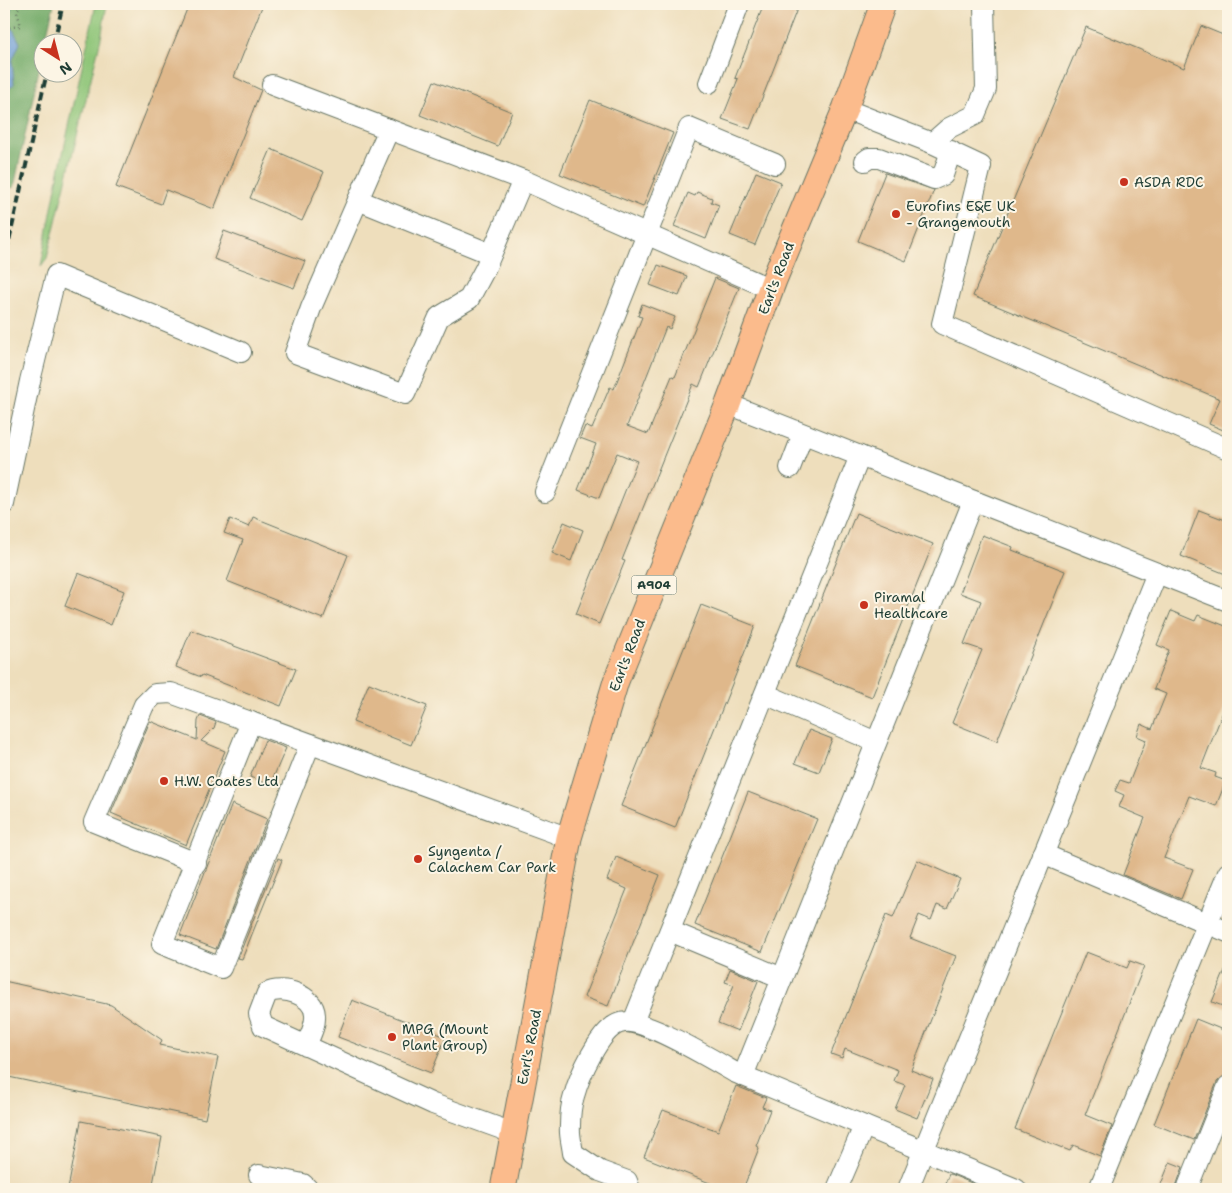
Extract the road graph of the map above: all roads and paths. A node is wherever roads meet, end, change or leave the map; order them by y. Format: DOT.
graph roads {
  1 [pos="20,4"];
  2 [pos="739,4"];
  3 [pos="883,4"];
  4 [pos="984,4"];
  5 [pos="4,28"];
  6 [pos="709,83"];
  7 [pos="272,85"];
  8 [pos="845,109"];
  9 [pos="389,129"];
  10 [pos="932,143"];
  11 [pos="951,151"];
  12 [pos="865,161"];
  13 [pos="775,164"];
  14 [pos="523,180"];
  15 [pos="358,200"];
  16 [pos="647,234"];
  17 [pos="491,254"];
  18 [pos="771,289"];
  19 [pos="241,352"];
  20 [pos="728,404"];
  21 [pos="803,434"];
  22 [pos="1228,449"];
  23 [pos="860,456"];
  24 [pos="790,468"];
  25 [pos="545,492"];
  26 [pos="973,501"];
  27 [pos="4,504"];
  28 [pos="1157,573"];
  29 [pos="1228,601"];
  30 [pos="765,694"];
  31 [pos="251,722"];
  32 [pos="876,742"];
  33 [pos="310,744"];
  34 [pos="568,838"];
  35 [pos="1043,854"];
  36 [pos="196,863"];
  37 [pos="1228,873"];
  38 [pos="1208,924"];
  39 [pos="670,931"];
  40 [pos="1228,932"];
  41 [pos="782,978"];
  42 [pos="633,1022"];
  43 [pos="306,1046"];
  44 [pos="743,1076"];
  45 [pos="1228,1086"];
  46 [pos="864,1126"];
  47 [pos="513,1133"];
  48 [pos="923,1151"];
  49 [pos="259,1175"];
  50 [pos="308,1189"];
  51 [pos="503,1189"];
  52 [pos="630,1189"];
  53 [pos="837,1189"];
  54 [pos="908,1189"];
  55 [pos="1016,1189"];
  56 [pos="1099,1189"];
  57 [pos="1187,1189"];
  1 -- 5 [label="path"];
  2 -- 6 [label="street"];
  3 -- 8 [label="main road, Earl's Road / A904"];
  4 -- 10 [label="street"];
  7 -- 9 [label="street"];
  8 -- 10 [label="street"];
  8 -- 18 [label="main road, Earl's Road / A904"];
  9 -- 14 [label="street"];
  9 -- 15 [label="street"];
  10 -- 11 [label="street"];
  11 -- 12 [label="street"];
  11 -- 22 [label="street"];
  13 -- 16 [label="street"];
  14 -- 16 [label="street"];
  14 -- 17 [label="street"];
  15 -- 17 [label="street"];
  15 -- 17 [label="street"];
  16 -- 18 [label="street"];
  16 -- 25 [label="street"];
  18 -- 20 [label="main road, Earl's Road / A904"];
  19 -- 27 [label="street"];
  20 -- 21 [label="street"];
  20 -- 34 [label="main road, Earl's Road / A904"];
  21 -- 23 [label="street"];
  21 -- 24 [label="street"];
  23 -- 26 [label="street"];
  23 -- 30 [label="street"];
  26 -- 28 [label="street"];
  26 -- 32 [label="street"];
  28 -- 29 [label="street"];
  28 -- 35 [label="street"];
  30 -- 32 [label="street"];
  30 -- 39 [label="street"];
  31 -- 33 [label="street"];
  31 -- 36 [label="street"];
  31 -- 36 [label="street"];
  32 -- 41 [label="street"];
  33 -- 34 [label="street"];
  33 -- 36 [label="street"];
  34 -- 47 [label="main road, Earl's Road / A904"];
  35 -- 38 [label="street"];
  35 -- 48 [label="street"];
  37 -- 38 [label="street"];
  38 -- 40 [label="street"];
  38 -- 56 [label="street"];
  39 -- 41 [label="street"];
  39 -- 42 [label="street"];
  41 -- 44 [label="street"];
  42 -- 44 [label="street"];
  42 -- 52 [label="street"];
  43 -- 47 [label="street"];
  44 -- 46 [label="street"];
  45 -- 57 [label="street"];
  46 -- 48 [label="street"];
  46 -- 53 [label="street"];
  47 -- 51 [label="main road, Earl's Road / A904"];
  48 -- 54 [label="street"];
  48 -- 55 [label="street"];
  49 -- 50 [label="street"];
}
